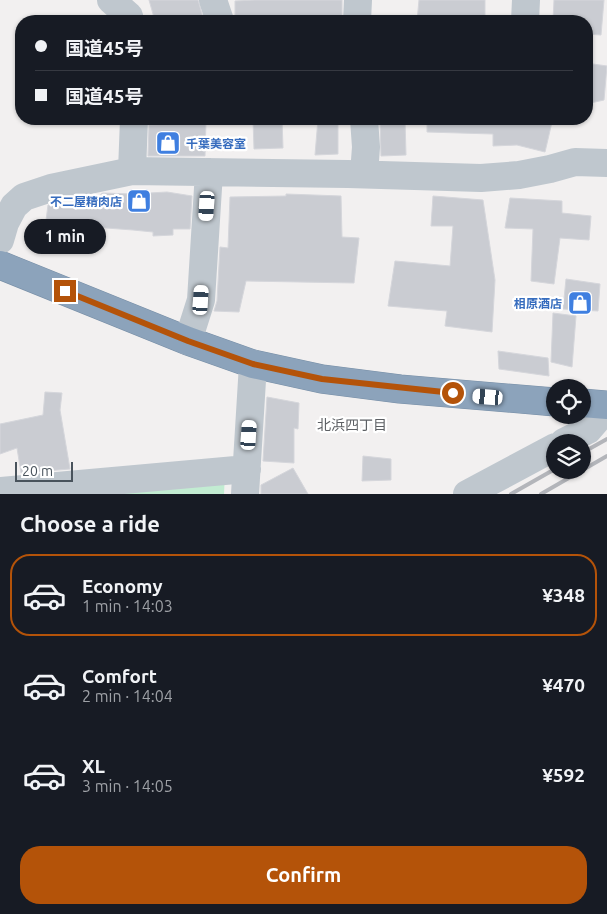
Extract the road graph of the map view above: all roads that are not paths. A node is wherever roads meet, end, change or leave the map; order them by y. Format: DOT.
graph roads {
  1 [pos="111,0"];
  2 [pos="213,0"];
  3 [pos="358,0"];
  4 [pos="526,0"];
  5 [pos="128,15"];
  6 [pos="218,15"];
  7 [pos="357,15"];
  8 [pos="525,15"];
  9 [pos="134,125"];
  10 [pos="364,125"];
  11 [pos="607,163"];
  12 [pos="132,171"];
  13 [pos="209,172"];
  14 [pos="364,174"];
  15 [pos="0,240"];
  16 [pos="0,265"];
  17 [pos="188,341"];
  18 [pos="253,364"];
  19 [pos="546,401"];
  20 [pos="591,405"];
  21 [pos="607,406"];
  22 [pos="580,434"];
  23 [pos="546,452"];
  24 [pos="246,481"];
  25 [pos="0,491"];
  26 [pos="467,494"];
  1 -- 5 [label="street"];
  2 -- 6 [label="street"];
  3 -- 7 [label="street"];
  4 -- 8 [label="street"];
  9 -- 12 [label="street"];
  10 -- 14 [label="street"];
  11 -- 14 [label="street"];
  12 -- 13 [label="street"];
  12 -- 15 [label="street"];
  13 -- 14 [label="street"];
  13 -- 17 [label="street"];
  16 -- 17 [label="highway"];
  17 -- 18 [label="highway"];
  18 -- 19 [label="highway"];
  18 -- 24 [label="street"];
  20 -- 21 [label="highway"];
  21 -- 22 [label="street"];
  23 -- 26 [label="street"];
  24 -- 25 [label="street"];
}
